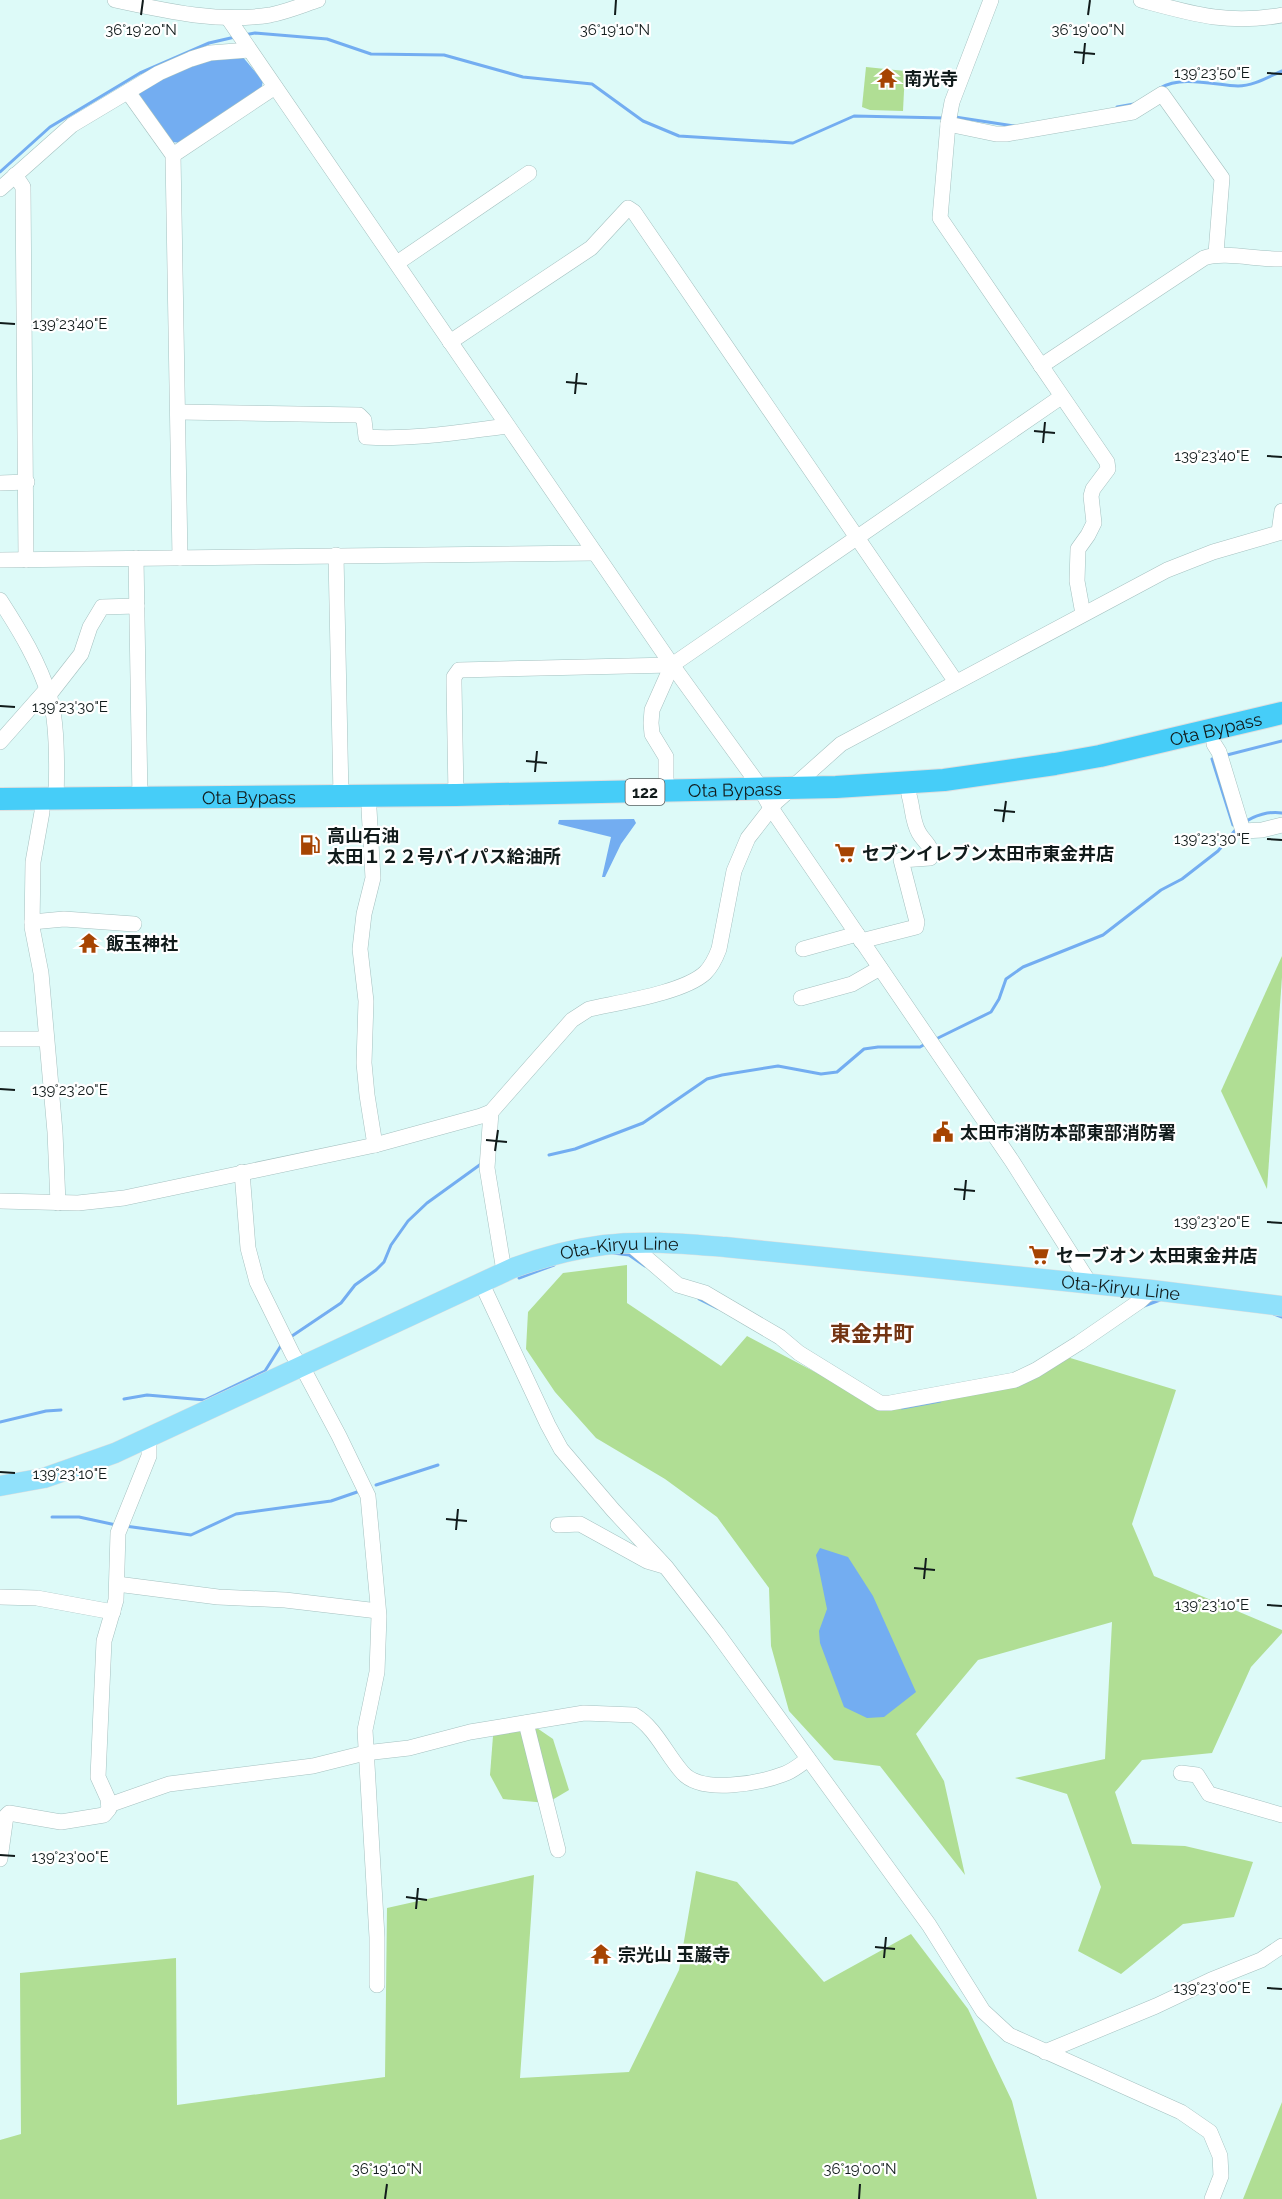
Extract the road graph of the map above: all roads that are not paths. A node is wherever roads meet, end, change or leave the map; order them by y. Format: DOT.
graph roads {
  1 [pos="115,0"];
  2 [pos="318,0"];
  3 [pos="991,0"];
  4 [pos="1141,0"];
  5 [pos="1192,7"];
  6 [pos="1282,15"];
  7 [pos="228,18"];
  8 [pos="244,41"];
  9 [pos="275,87"];
  10 [pos="128,92"];
  11 [pos="948,124"];
  12 [pos="173,155"];
  13 [pos="529,173"];
  14 [pos="15,176"];
  15 [pos="0,189"];
  16 [pos="1216,253"];
  17 [pos="1282,259"];
  18 [pos="397,263"];
  19 [pos="450,342"];
  20 [pos="1041,366"];
  21 [pos="1061,397"];
  22 [pos="178,412"];
  23 [pos="507,426"];
  24 [pos="27,482"];
  25 [pos="0,483"];
  26 [pos="1282,511"];
  27 [pos="1281,532"];
  28 [pos="858,537"];
  29 [pos="595,553"];
  30 [pos="336,555"];
  31 [pos="136,558"];
  32 [pos="180,558"];
  33 [pos="0,560"];
  34 [pos="26,560"];
  35 [pos="0,600"];
  36 [pos="138,606"];
  37 [pos="1083,614"];
  38 [pos="672,665"];
  39 [pos="956,682"];
  40 [pos="47,692"];
  41 [pos="1282,713"];
  42 [pos="1282,727"];
  43 [pos="0,742"];
  44 [pos="1214,744"];
  45 [pos="666,792"];
  46 [pos="456,795"];
  47 [pos="909,795"];
  48 [pos="341,796"];
  49 [pos="774,798"];
  50 [pos="0,799"];
  51 [pos="140,799"];
  52 [pos="49,806"];
  53 [pos="369,809"];
  54 [pos="0,813"];
  55 [pos="1282,825"];
  56 [pos="32,922"];
  57 [pos="134,924"];
  58 [pos="859,938"];
  59 [pos="804,949"];
  60 [pos="880,968"];
  61 [pos="801,998"];
  62 [pos="0,1039"];
  63 [pos="46,1039"];
  64 [pos="491,1112"];
  65 [pos="375,1145"];
  66 [pos="242,1172"];
  67 [pos="0,1201"];
  68 [pos="58,1203"];
  69 [pos="629,1243"];
  70 [pos="504,1271"];
  71 [pos="1087,1280"];
  72 [pos="481,1282"];
  73 [pos="1152,1290"];
  74 [pos="1282,1306"];
  75 [pos="300,1366"];
  76 [pos="149,1438"];
  77 [pos="0,1486"];
  78 [pos="558,1525"];
  79 [pos="666,1567"];
  80 [pos="117,1584"];
  81 [pos="0,1597"];
  82 [pos="378,1611"];
  83 [pos="113,1612"];
  84 [pos="526,1723"];
  85 [pos="365,1753"];
  86 [pos="808,1759"];
  87 [pos="1182,1773"];
  88 [pos="109,1805"];
  89 [pos="1282,1815"];
  90 [pos="558,1850"];
  91 [pos="0,1859"];
  92 [pos="1282,1946"];
  93 [pos="377,1985"];
  94 [pos="1045,2052"];
  95 [pos="1212,2199"];
  1 -- 7 [label="street"];
  2 -- 7 [label="street"];
  3 -- 11 [label="street"];
  4 -- 5 [label="street"];
  5 -- 6 [label="street"];
  7 -- 8 [label="street"];
  8 -- 9 [label="street"];
  8 -- 10 [label="street"];
  9 -- 12 [label="street"];
  9 -- 18 [label="street"];
  10 -- 12 [label="street"];
  10 -- 14 [label="street"];
  11 -- 16 [label="street"];
  11 -- 20 [label="street"];
  12 -- 22 [label="street"];
  13 -- 18 [label="street"];
  14 -- 15 [label="street"];
  14 -- 24 [label="street"];
  16 -- 17 [label="street"];
  16 -- 20 [label="street"];
  18 -- 19 [label="street"];
  19 -- 23 [label="street"];
  19 -- 28 [label="street"];
  20 -- 21 [label="street"];
  21 -- 28 [label="street"];
  21 -- 37 [label="street"];
  22 -- 23 [label="street"];
  22 -- 32 [label="street"];
  23 -- 29 [label="street"];
  24 -- 25 [label="street"];
  24 -- 34 [label="street"];
  26 -- 27 [label="street"];
  27 -- 37 [label="street"];
  28 -- 38 [label="street"];
  28 -- 39 [label="street"];
  29 -- 30 [label="street"];
  29 -- 38 [label="street"];
  30 -- 32 [label="street"];
  30 -- 48 [label="street"];
  31 -- 32 [label="street"];
  31 -- 34 [label="street"];
  31 -- 36 [label="street"];
  33 -- 34 [label="street"];
  35 -- 40 [label="street"];
  36 -- 40 [label="street"];
  36 -- 51 [label="street"];
  37 -- 39 [label="street"];
  38 -- 45 [label="street"];
  38 -- 46 [label="street"];
  38 -- 49 [label="street"];
  39 -- 49 [label="street"];
  40 -- 43 [label="street"];
  40 -- 52 [label="street"];
  41 -- 49 [label="highway, Ota Bypass / 122"];
  42 -- 44 [label="highway, Ota Bypass / 122"];
  44 -- 47 [label="highway, Ota Bypass / 122"];
  44 -- 55 [label="street"];
  45 -- 46 [label="highway, Ota Bypass / 122"];
  45 -- 49 [label="highway, Ota Bypass / 122"];
  46 -- 48 [label="highway, Ota Bypass / 122"];
  47 -- 49 [label="highway, Ota Bypass / 122"];
  47 -- 58 [label="street"];
  48 -- 51 [label="highway, Ota Bypass / 122"];
  49 -- 53 [label="highway, Ota Bypass / 122"];
  49 -- 58 [label="street"];
  49 -- 64 [label="street"];
  50 -- 52 [label="highway, Ota Bypass / 122"];
  51 -- 52 [label="highway, Ota Bypass / 122"];
  52 -- 53 [label="highway, Ota Bypass / 122"];
  52 -- 54 [label="highway, Ota Bypass / 122"];
  52 -- 56 [label="street"];
  53 -- 65 [label="street"];
  56 -- 57 [label="street"];
  56 -- 63 [label="street"];
  58 -- 59 [label="street"];
  58 -- 60 [label="street"];
  60 -- 61 [label="street"];
  60 -- 71 [label="street"];
  62 -- 63 [label="street"];
  63 -- 68 [label="street"];
  64 -- 65 [label="street"];
  64 -- 70 [label="street"];
  65 -- 66 [label="street"];
  66 -- 68 [label="street"];
  66 -- 75 [label="street"];
  67 -- 68 [label="street"];
  69 -- 70 [label="main road, Ota-Kiryu Line"];
  69 -- 73 [label="main road, Ota-Kiryu Line"];
  69 -- 73 [label="street"];
  70 -- 72 [label="main road, Ota-Kiryu Line"];
  72 -- 75 [label="main road, Ota-Kiryu Line"];
  72 -- 79 [label="street"];
  73 -- 74 [label="main road, Ota-Kiryu Line"];
  75 -- 76 [label="main road, Ota-Kiryu Line"];
  75 -- 82 [label="street"];
  76 -- 77 [label="main road, Ota-Kiryu Line"];
  76 -- 80 [label="street"];
  78 -- 79 [label="street"];
  79 -- 86 [label="street"];
  80 -- 82 [label="street"];
  80 -- 83 [label="street"];
  81 -- 83 [label="street"];
  82 -- 85 [label="street"];
  83 -- 88 [label="street"];
  84 -- 85 [label="street"];
  84 -- 86 [label="street"];
  84 -- 90 [label="street"];
  85 -- 88 [label="street"];
  85 -- 93 [label="street"];
  86 -- 94 [label="street"];
  87 -- 89 [label="street"];
  88 -- 91 [label="street"];
  92 -- 94 [label="street"];
  94 -- 95 [label="street"];
}
